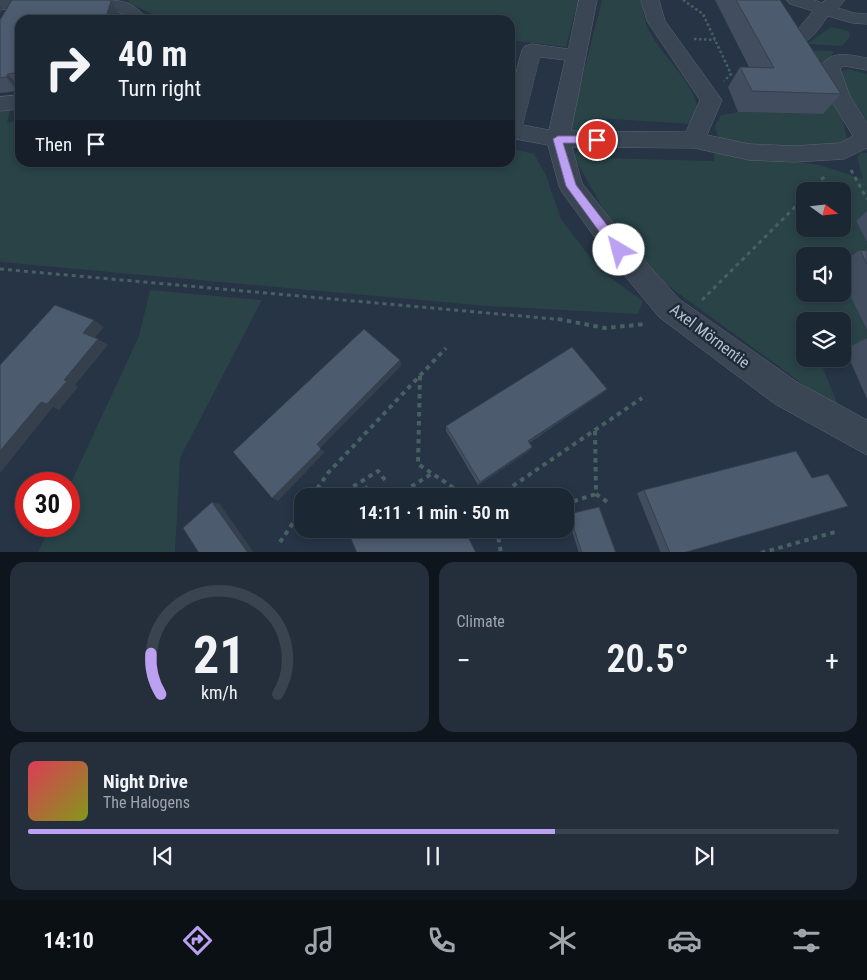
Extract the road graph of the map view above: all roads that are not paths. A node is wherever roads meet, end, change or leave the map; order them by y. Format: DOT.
graph roads {
  1 [pos="111,0"];
  2 [pos="588,0"];
  3 [pos="650,0"];
  4 [pos="796,0"];
  5 [pos="831,5"];
  6 [pos="134,15"];
  7 [pos="862,31"];
  8 [pos="799,40"];
  9 [pos="576,56"];
  10 [pos="840,59"];
  11 [pos="867,64"];
  12 [pos="15,102"];
  13 [pos="0,104"];
  14 [pos="515,116"];
  15 [pos="515,132"];
  16 [pos="867,138"];
  17 [pos="558,139"];
  18 [pos="694,140"];
  19 [pos="867,438"];
  1 -- 6 [label="street"];
  2 -- 9 [label="street, Axel Mörnentie"];
  3 -- 18 [label="street"];
  4 -- 5 [label="street"];
  5 -- 7 [label="street"];
  5 -- 8 [label="street"];
  7 -- 10 [label="street"];
  9 -- 14 [label="street"];
  9 -- 17 [label="street, Axel Mörnentie"];
  10 -- 11 [label="street"];
  10 -- 16 [label="street"];
  12 -- 13 [label="street"];
  15 -- 17 [label="street"];
  16 -- 18 [label="street"];
  17 -- 18 [label="street"];
  17 -- 19 [label="street, Axel Mörnentie"];
}
